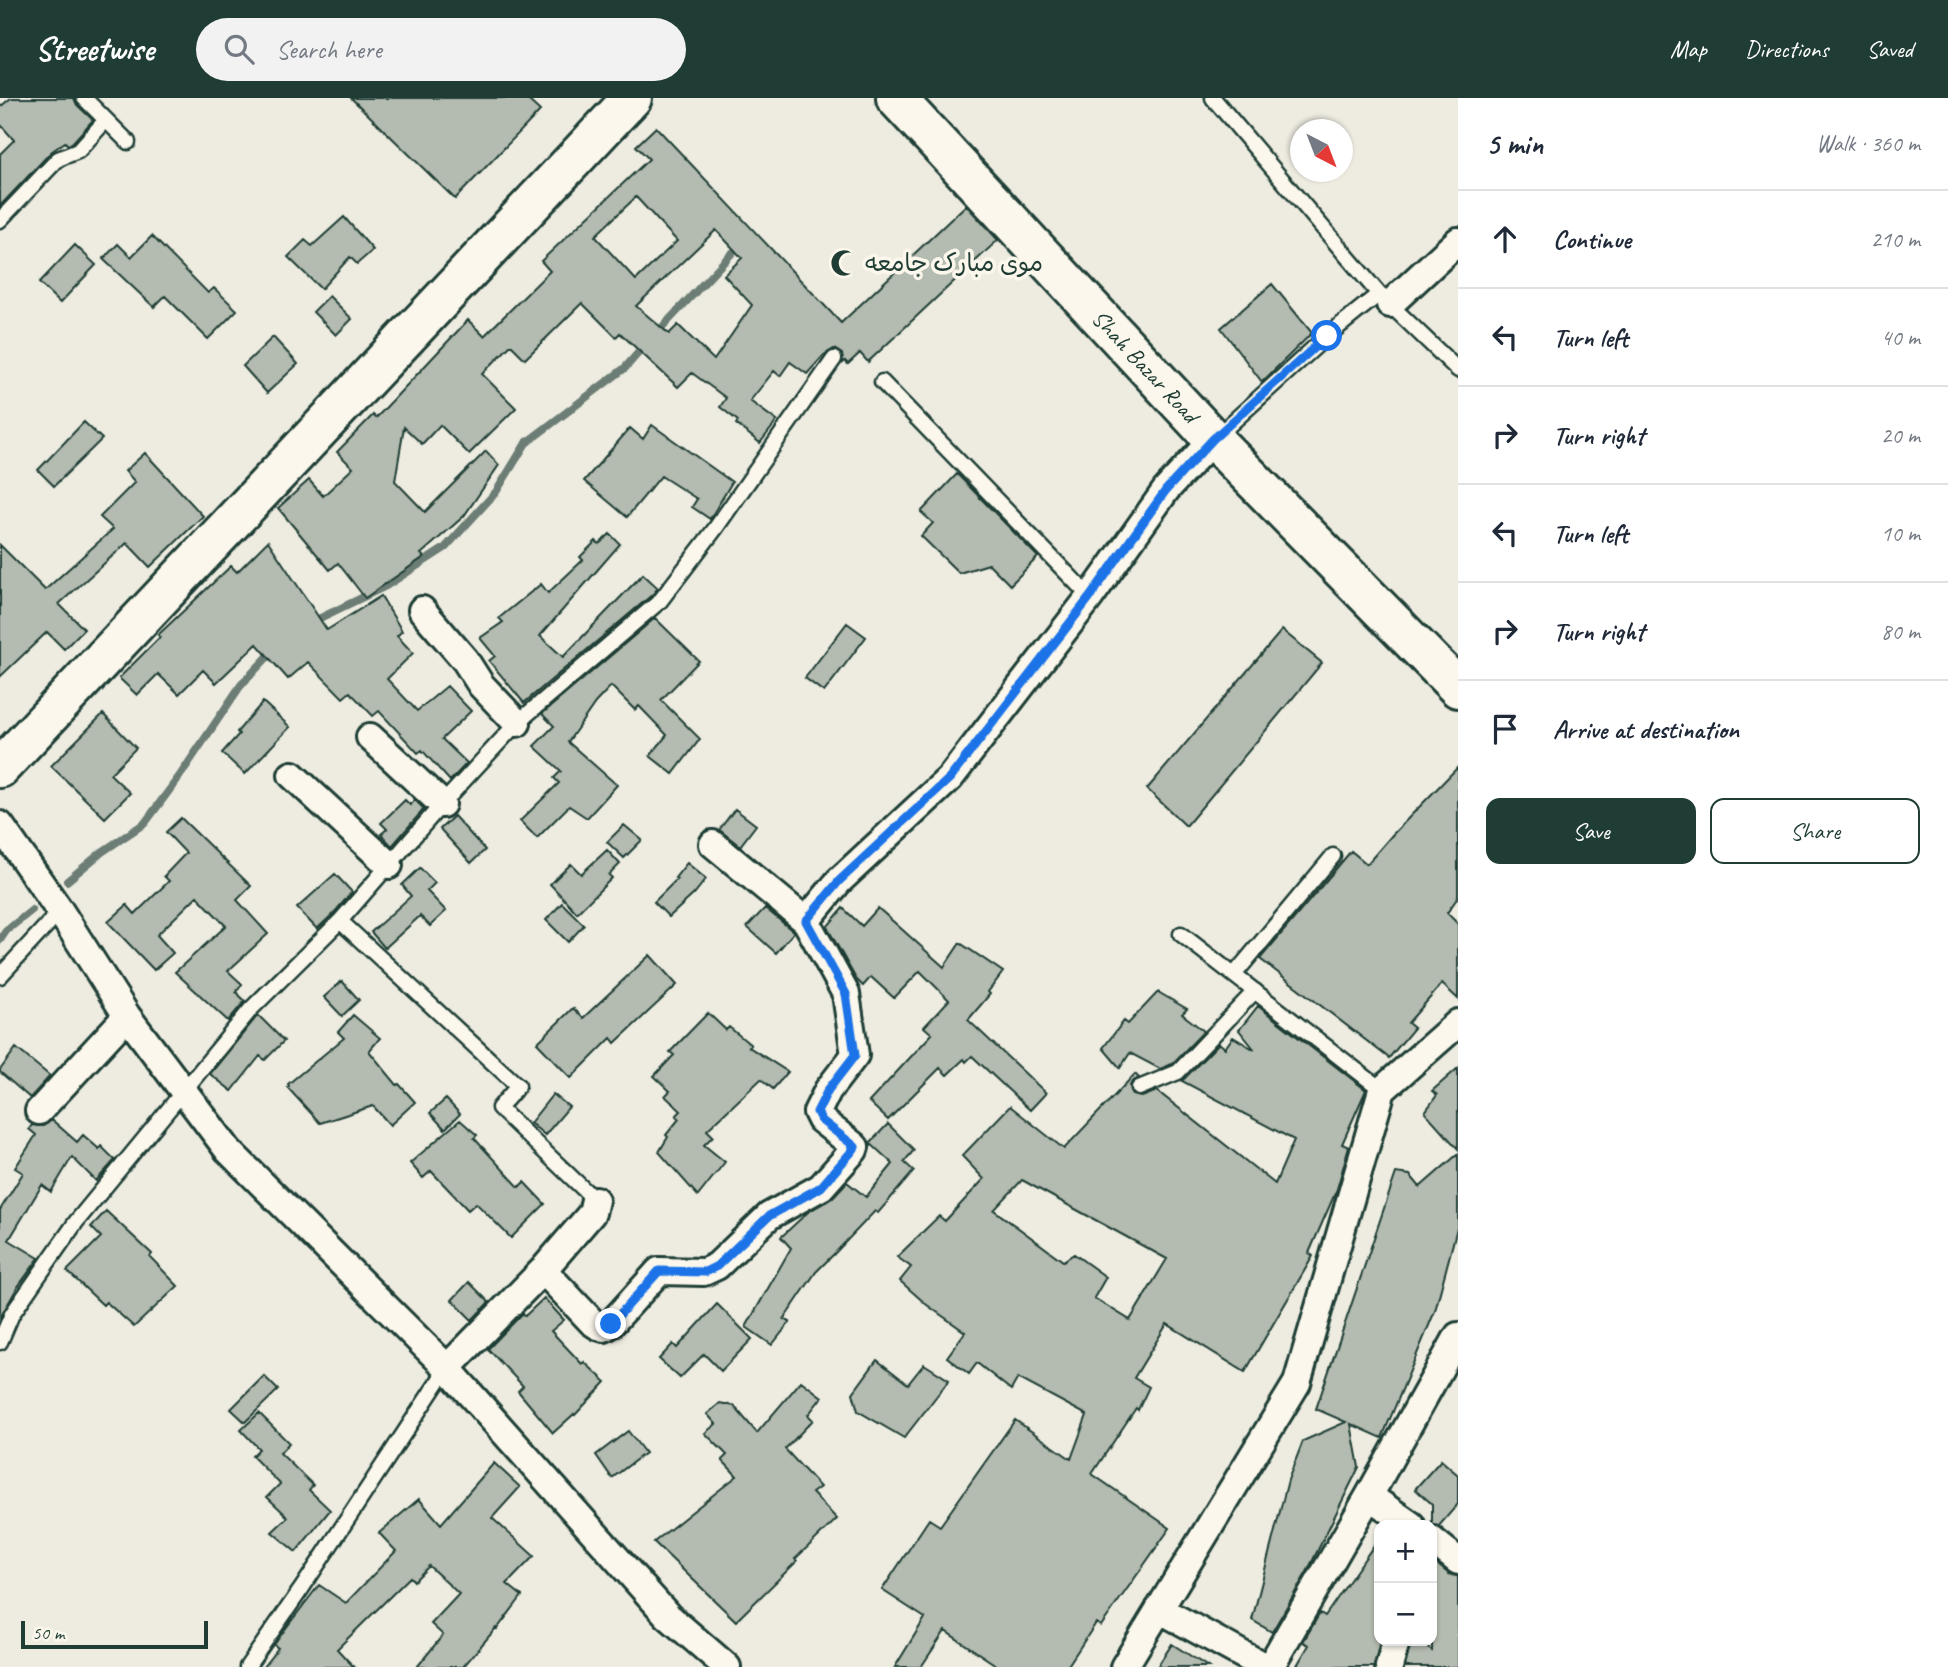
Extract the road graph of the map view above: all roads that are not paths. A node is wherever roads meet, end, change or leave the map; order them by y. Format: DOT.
graph roads {
  1 [pos="84,98"];
  2 [pos="895,98"];
  3 [pos="1213,98"];
  4 [pos="627,100"];
  5 [pos="106,120"];
  6 [pos="128,142"];
  7 [pos="0,220"];
  8 [pos="1458,241"];
  9 [pos="1385,299"];
  10 [pos="834,359"];
  11 [pos="1458,370"];
  12 [pos="882,382"];
  13 [pos="1213,439"];
  14 [pos="1090,597"];
  15 [pos="422,610"];
  16 [pos="1458,688"];
  17 [pos="517,723"];
  18 [pos="370,737"];
  19 [pos="1,766"];
  20 [pos="292,775"];
  21 [pos="442,804"];
  22 [pos="0,825"];
  23 [pos="713,844"];
  24 [pos="1334,856"];
  25 [pos="389,865"];
  26 [pos="60,911"];
  27 [pos="340,921"];
  28 [pos="806,921"];
  29 [pos="1181,934"];
  30 [pos="1234,975"];
  31 [pos="0,976"];
  32 [pos="1255,991"];
  33 [pos="127,1016"];
  34 [pos="1458,1023"];
  35 [pos="1139,1088"];
  36 [pos="1382,1090"];
  37 [pos="183,1092"];
  38 [pos="39,1111"];
  39 [pos="595,1200"];
  40 [pos="543,1270"];
  41 [pos="1458,1336"];
  42 [pos="0,1342"];
  43 [pos="447,1368"];
  44 [pos="1369,1496"];
  45 [pos="1404,1520"];
  46 [pos="1437,1544"];
  47 [pos="1458,1561"];
  48 [pos="1158,1609"];
  49 [pos="1395,1646"];
  50 [pos="247,1667"];
  51 [pos="727,1667"];
  52 [pos="1124,1667"];
  53 [pos="1268,1667"];
  54 [pos="1389,1667"];
  1 -- 5 [label="lane"];
  2 -- 13 [label="main road, Shah Bazar Road"];
  3 -- 9 [label="lane"];
  4 -- 19 [label="main road"];
  5 -- 6 [label="lane"];
  5 -- 7 [label="lane"];
  8 -- 9 [label="street"];
  9 -- 11 [label="lane"];
  9 -- 13 [label="lane"];
  10 -- 17 [label="lane"];
  12 -- 14 [label="lane"];
  13 -- 14 [label="street"];
  13 -- 16 [label="main road, Shah Bazar Road"];
  14 -- 28 [label="street"];
  15 -- 17 [label="street"];
  17 -- 21 [label="lane"];
  18 -- 21 [label="street"];
  20 -- 25 [label="street"];
  21 -- 25 [label="lane"];
  22 -- 26 [label="street"];
  23 -- 28 [label="street"];
  24 -- 30 [label="lane"];
  25 -- 27 [label="lane"];
  26 -- 31 [label="lane"];
  26 -- 33 [label="street"];
  27 -- 37 [label="lane"];
  27 -- 39 [label="lane"];
  28 -- 40 [label="street"];
  29 -- 30 [label="lane"];
  30 -- 32 [label="lane"];
  32 -- 35 [label="lane"];
  32 -- 36 [label="lane"];
  33 -- 37 [label="street"];
  33 -- 38 [label="street"];
  34 -- 36 [label="street"];
  36 -- 48 [label="street"];
  37 -- 42 [label="lane"];
  37 -- 43 [label="street"];
  39 -- 40 [label="street"];
  40 -- 43 [label="street"];
  41 -- 44 [label="street"];
  43 -- 50 [label="lane"];
  43 -- 51 [label="street"];
  44 -- 45 [label="street"];
  44 -- 53 [label="street"];
  46 -- 47 [label="street"];
  48 -- 52 [label="street"];
  48 -- 53 [label="street"];
  49 -- 54 [label="street"];
}
